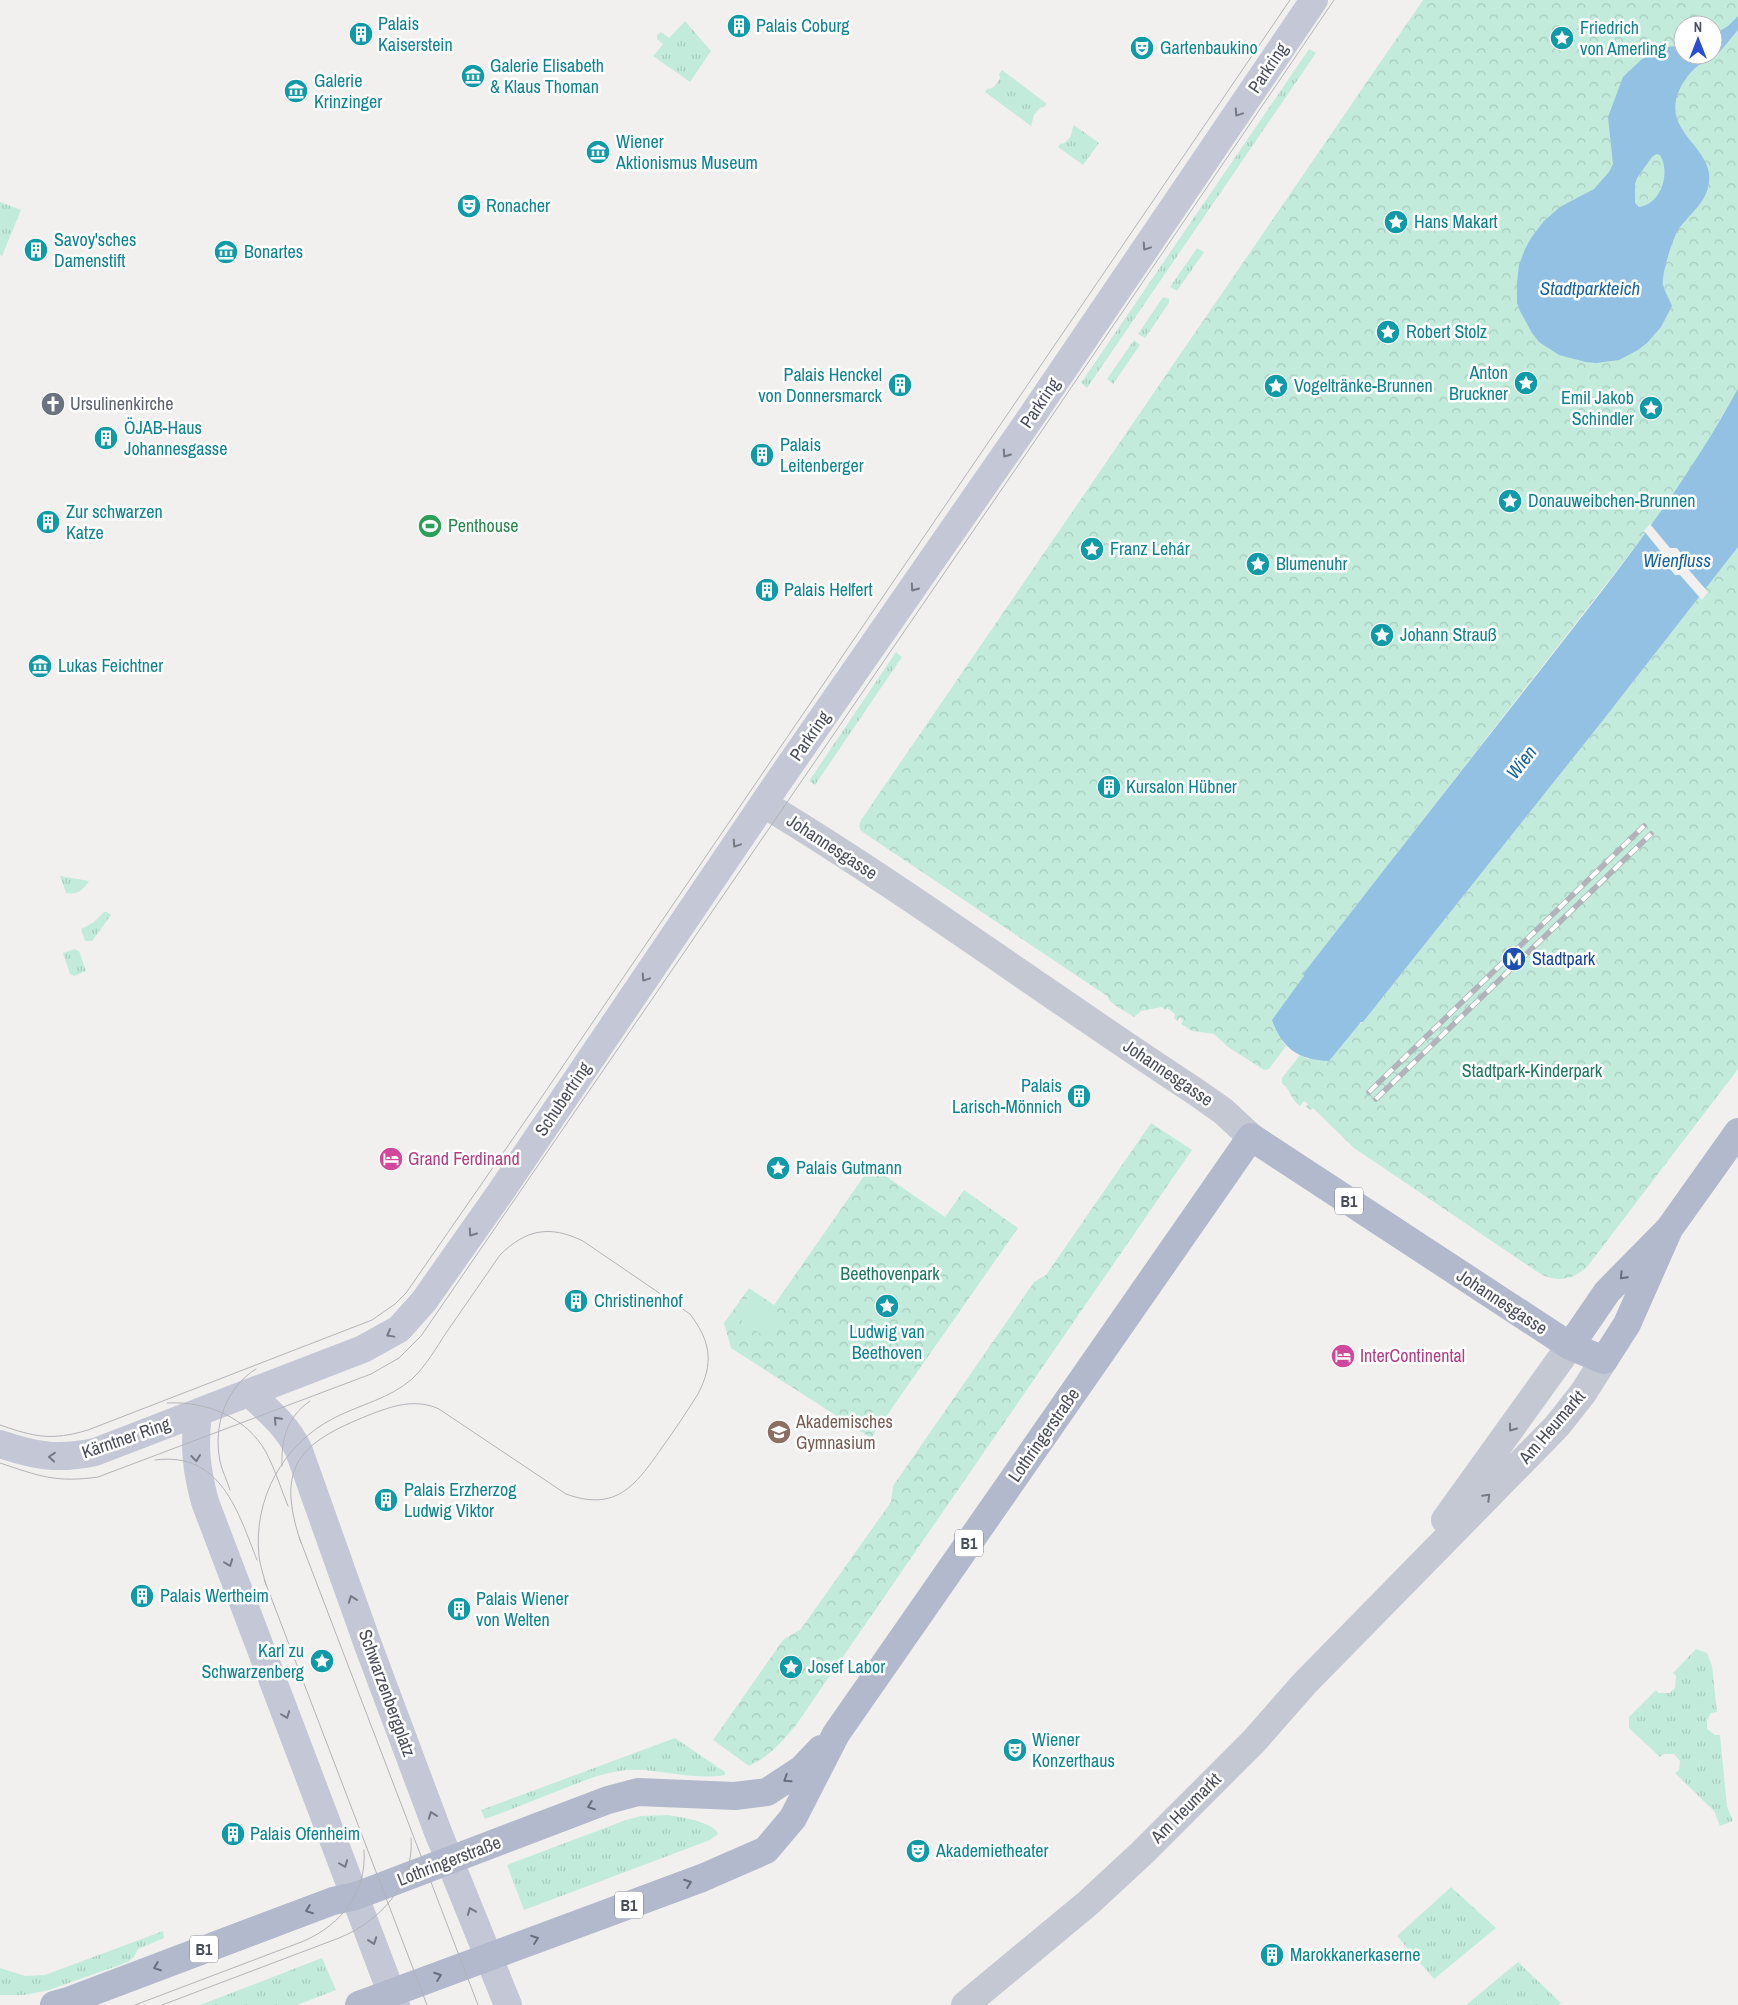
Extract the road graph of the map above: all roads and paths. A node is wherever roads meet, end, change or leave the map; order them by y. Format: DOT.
graph roads {
  1 [pos="1314,0"];
  2 [pos="764,804"];
  3 [pos="1738,1132"];
  4 [pos="1251,1137"];
  5 [pos="1669,1228"];
  6 [pos="1570,1346"];
  7 [pos="1604,1360"];
  8 [pos="249,1393"];
  9 [pos="198,1413"];
  10 [pos="0,1444"];
  11 [pos="1392,1594"];
  12 [pos="836,1734"];
  13 [pos="450,1860"];
  14 [pos="356,1896"];
  15 [pos="490,1956"];
  16 [pos="394,1999"];
  17 [pos="54,2005"];
  18 [pos="359,2005"];
  19 [pos="508,2005"];
  20 [pos="964,2005"];
  1 -- 2 [label="main road, Parkring, one-way"];
  2 -- 4 [label="street, Johannesgasse"];
  2 -- 8 [label="main road, Schubertring, one-way"];
  3 -- 5 [label="main road, Am Heumarkt"];
  4 -- 6 [label="main road, Johannesgasse / B1"];
  4 -- 12 [label="main road, Lothringerstraße / B1"];
  5 -- 6 [label="main road, Am Heumarkt, one-way"];
  5 -- 7 [label="main road, Am Heumarkt"];
  6 -- 7 [label="main road, B1"];
  6 -- 11 [label="street, Am Heumarkt, one-way"];
  11 -- 7 [label="street, Am Heumarkt, one-way"];
  8 -- 9 [label="main road, Kärntner Ring"];
  13 -- 8 [label="main road, Schwarzenbergplatz, one-way"];
  9 -- 10 [label="main road, Kärntner Ring, one-way"];
  9 -- 14 [label="main road, one-way"];
  11 -- 20 [label="street, Am Heumarkt"];
  12 -- 13 [label="main road, Lothringerstraße / B1, one-way"];
  15 -- 12 [label="main road, Lothringerstraße / B1, one-way"];
  13 -- 14 [label="main road, Lothringerstraße / B1"];
  15 -- 13 [label="main road, Schwarzenbergplatz, one-way"];
  14 -- 16 [label="main road, one-way"];
  14 -- 17 [label="main road, Lothringerstraße / B1, one-way"];
  16 -- 15 [label="main road, Lothringerstraße / B1, one-way"];
  15 -- 19 [label="main road, Schwarzenbergplatz"];
  16 -- 18 [label="main road, Lothringerstraße / B1"];
}
